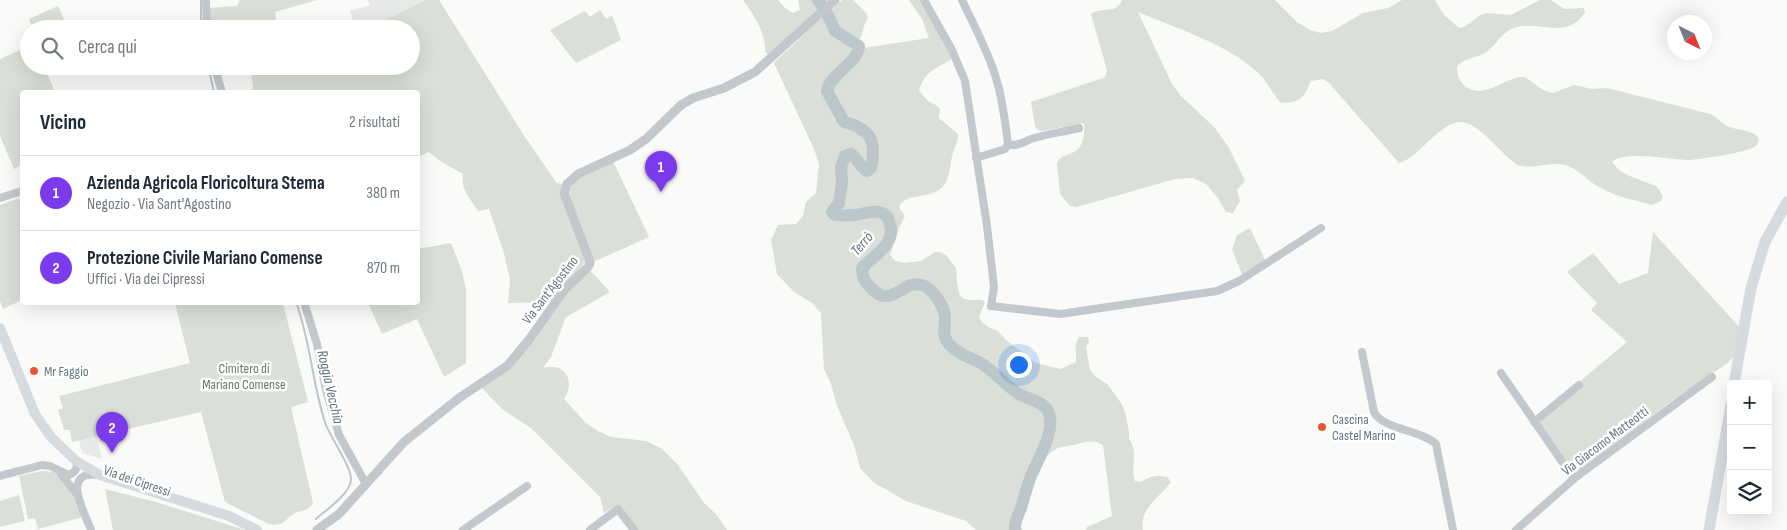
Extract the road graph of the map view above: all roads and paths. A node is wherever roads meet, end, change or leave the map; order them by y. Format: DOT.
graph roads {
  1 [pos="206,0"];
  2 [pos="924,0"];
  3 [pos="962,0"];
  4 [pos="832,3"];
  5 [pos="207,20"];
  6 [pos="217,75"];
  7 [pos="221,90"];
  8 [pos="1079,128"];
  9 [pos="1008,144"];
  10 [pos="976,158"];
  11 [pos="20,192"];
  12 [pos="0,198"];
  13 [pos="1787,202"];
  14 [pos="1321,228"];
  15 [pos="305,305"];
  16 [pos="0,328"];
  17 [pos="1362,352"];
  18 [pos="1501,374"];
  19 [pos="1712,377"];
  20 [pos="1735,380"];
  21 [pos="1579,385"];
  22 [pos="31,402"];
  23 [pos="1534,422"];
  24 [pos="1727,425"];
  25 [pos="76,461"];
  26 [pos="57,470"];
  27 [pos="100,475"];
  28 [pos="0,476"];
  29 [pos="1574,479"];
  30 [pos="366,484"];
  31 [pos="527,486"];
  32 [pos="78,496"];
  33 [pos="91,530"];
  34 [pos="257,530"];
  35 [pos="264,530"];
  36 [pos="317,530"];
  37 [pos="463,530"];
  38 [pos="590,530"];
  39 [pos="634,530"];
  40 [pos="1453,530"];
  41 [pos="1516,530"];
  42 [pos="1709,530"];
  1 -- 5 [label="street"];
  2 -- 10 [label="street"];
  3 -- 9 [label="street"];
  4 -- 30 [label="street, Via Sant'Agostino"];
  6 -- 7 [label="street"];
  8 -- 9 [label="street"];
  9 -- 10 [label="street"];
  10 -- 14 [label="street"];
  11 -- 12 [label="street"];
  13 -- 20 [label="main road"];
  15 -- 30 [label="street"];
  16 -- 22 [label="main road, Via dei Cipressi"];
  17 -- 40 [label="street"];
  18 -- 23 [label="street"];
  19 -- 29 [label="street, Via Giacomo Matteotti"];
  21 -- 23 [label="street"];
  22 -- 25 [label="main road, Via dei Cipressi"];
  22 -- 35 [label="main road, Via dei Cipressi"];
  23 -- 29 [label="street"];
  24 -- 42 [label="main road"];
  25 -- 26 [label="street"];
  25 -- 27 [label="main road, Via dei Cipressi"];
  26 -- 28 [label="street"];
  26 -- 32 [label="street"];
  27 -- 32 [label="street"];
  27 -- 34 [label="main road, Via dei Cipressi"];
  29 -- 41 [label="street, Via Giacomo Matteotti"];
  30 -- 36 [label="street, Via Sant'Agostino"];
  31 -- 37 [label="street"];
  32 -- 33 [label="street"];
  38 -- 39 [label="street"];
}
